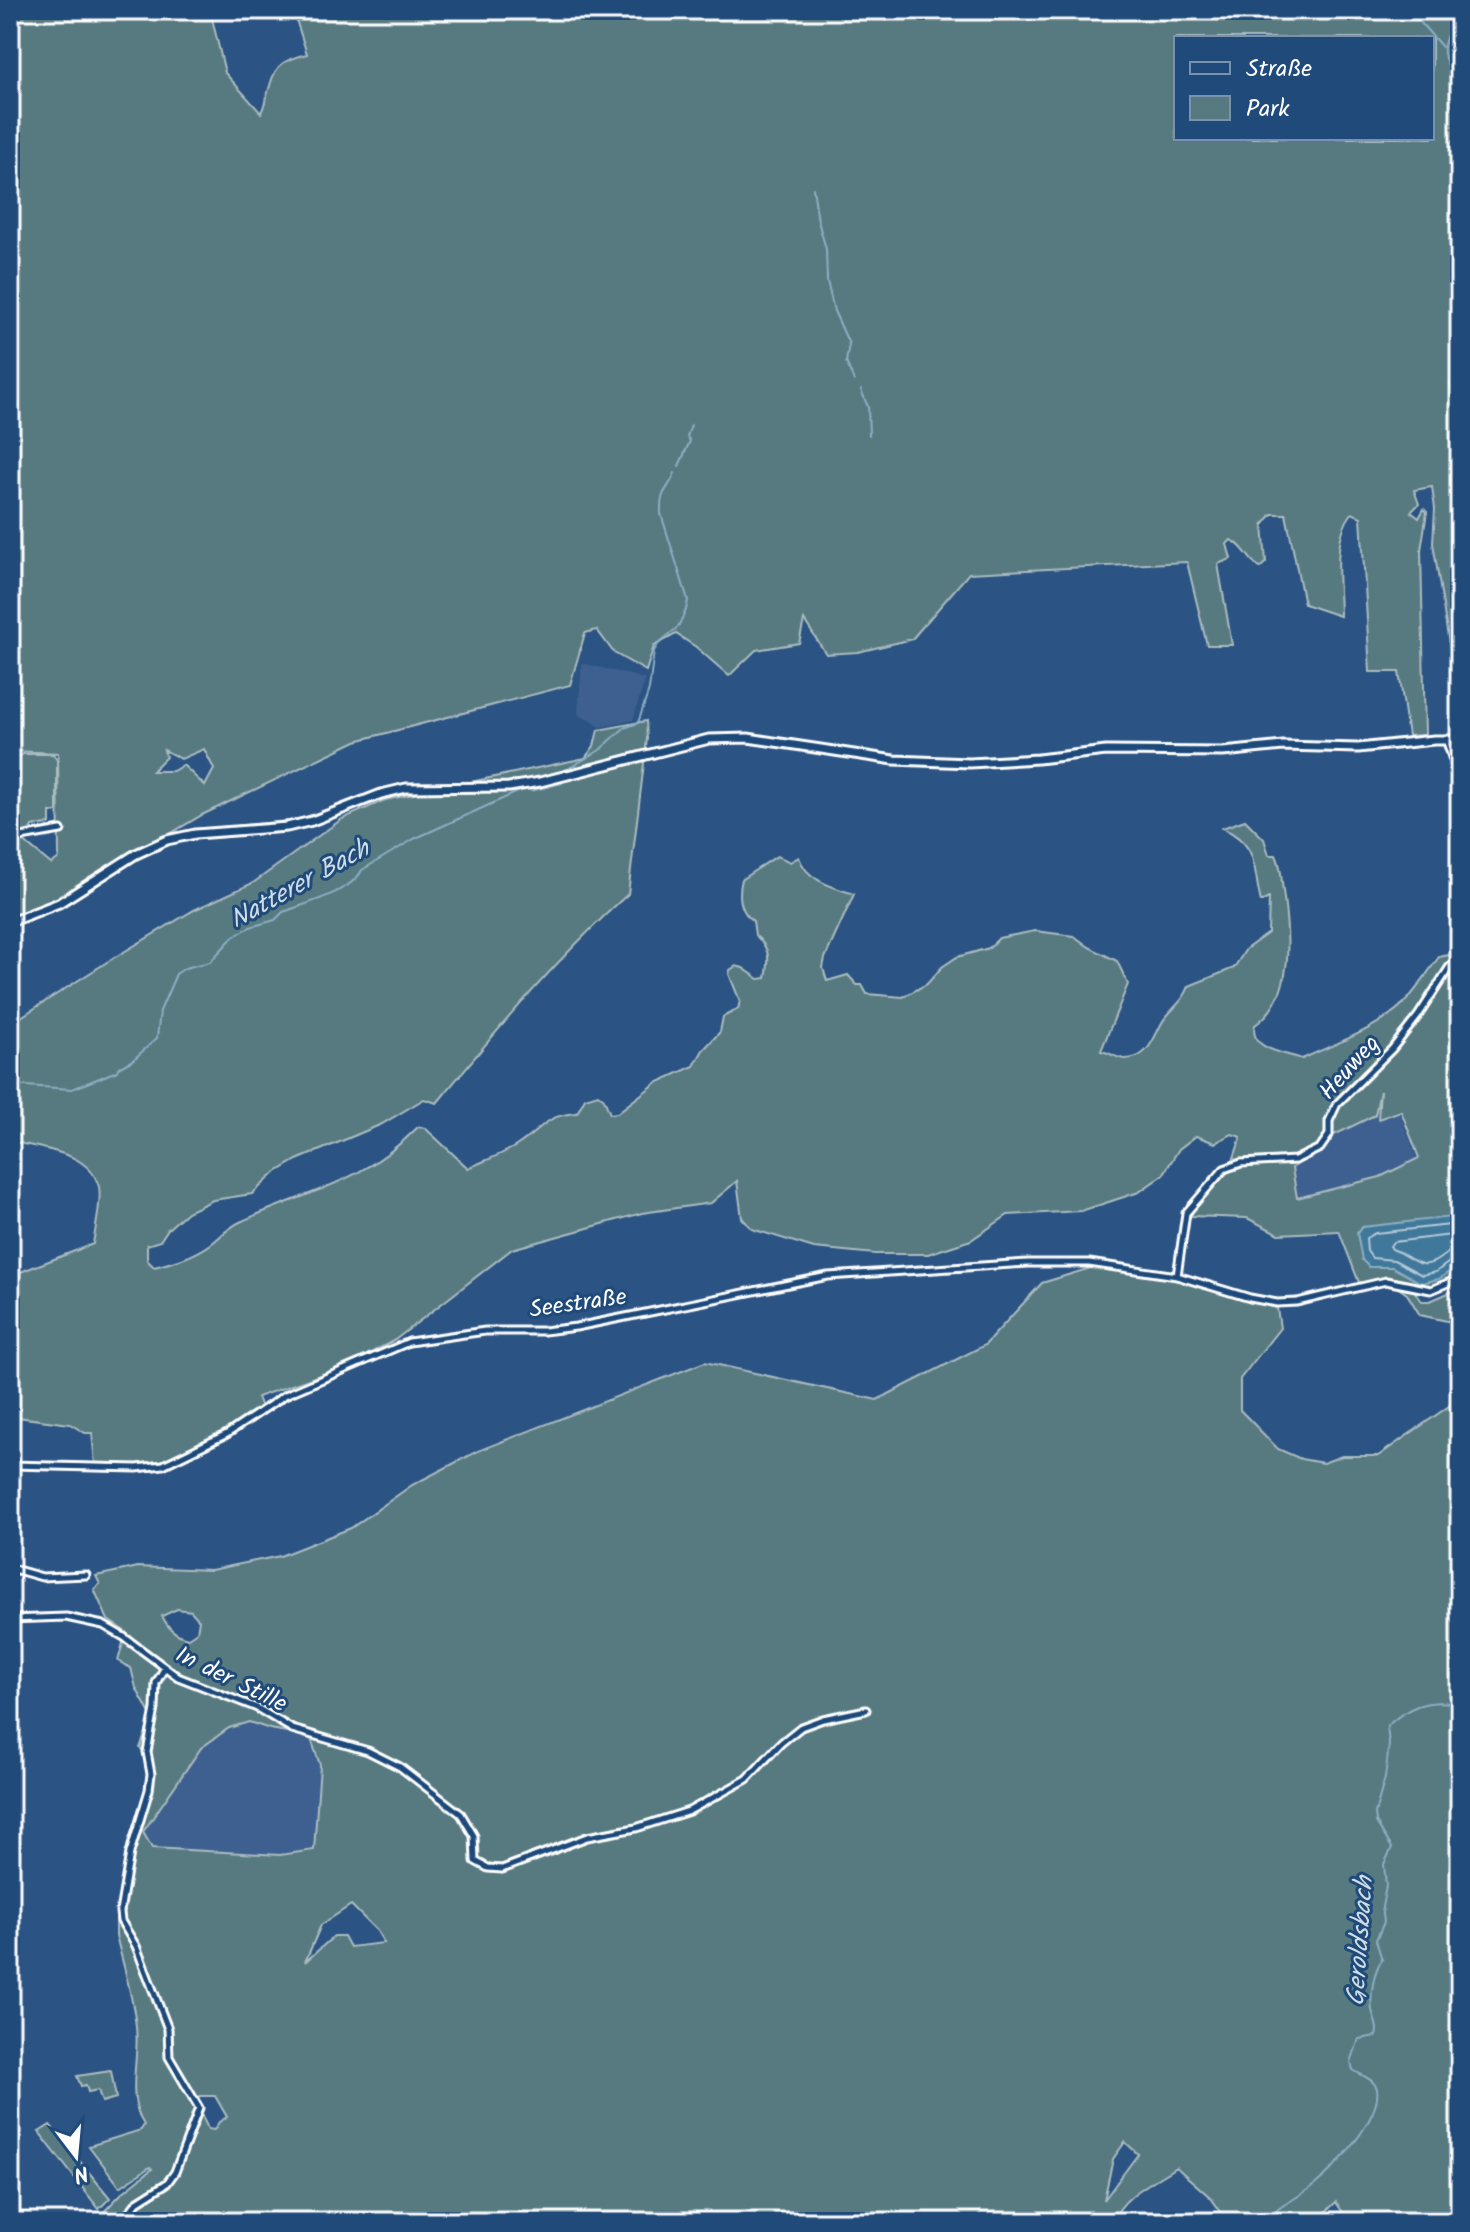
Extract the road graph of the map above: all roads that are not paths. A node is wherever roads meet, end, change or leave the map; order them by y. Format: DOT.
graph roads {
  1 [pos="1446,739"];
  2 [pos="1460,740"];
  3 [pos="1458,806"];
  4 [pos="61,830"];
  5 [pos="10,839"];
  6 [pos="10,922"];
  7 [pos="1459,957"];
  8 [pos="1177,1276"];
  9 [pos="1460,1278"];
  10 [pos="10,1465"];
  11 [pos="10,1568"];
  12 [pos="86,1575"];
  13 [pos="10,1619"];
  14 [pos="164,1669"];
  15 [pos="866,1710"];
  16 [pos="122,2222"];
  1 -- 2 [label="main road"];
  1 -- 3 [label="street, Heuweg"];
  1 -- 6 [label="main road"];
  3 -- 7 [label="street, Heuweg"];
  4 -- 5 [label="street"];
  7 -- 8 [label="street, Heuweg"];
  8 -- 9 [label="street, Seestraße"];
  8 -- 10 [label="street, Seestraße"];
  11 -- 12 [label="street"];
  13 -- 14 [label="street, In der Stille"];
  14 -- 15 [label="street, In der Stille"];
  14 -- 16 [label="street"];
}
